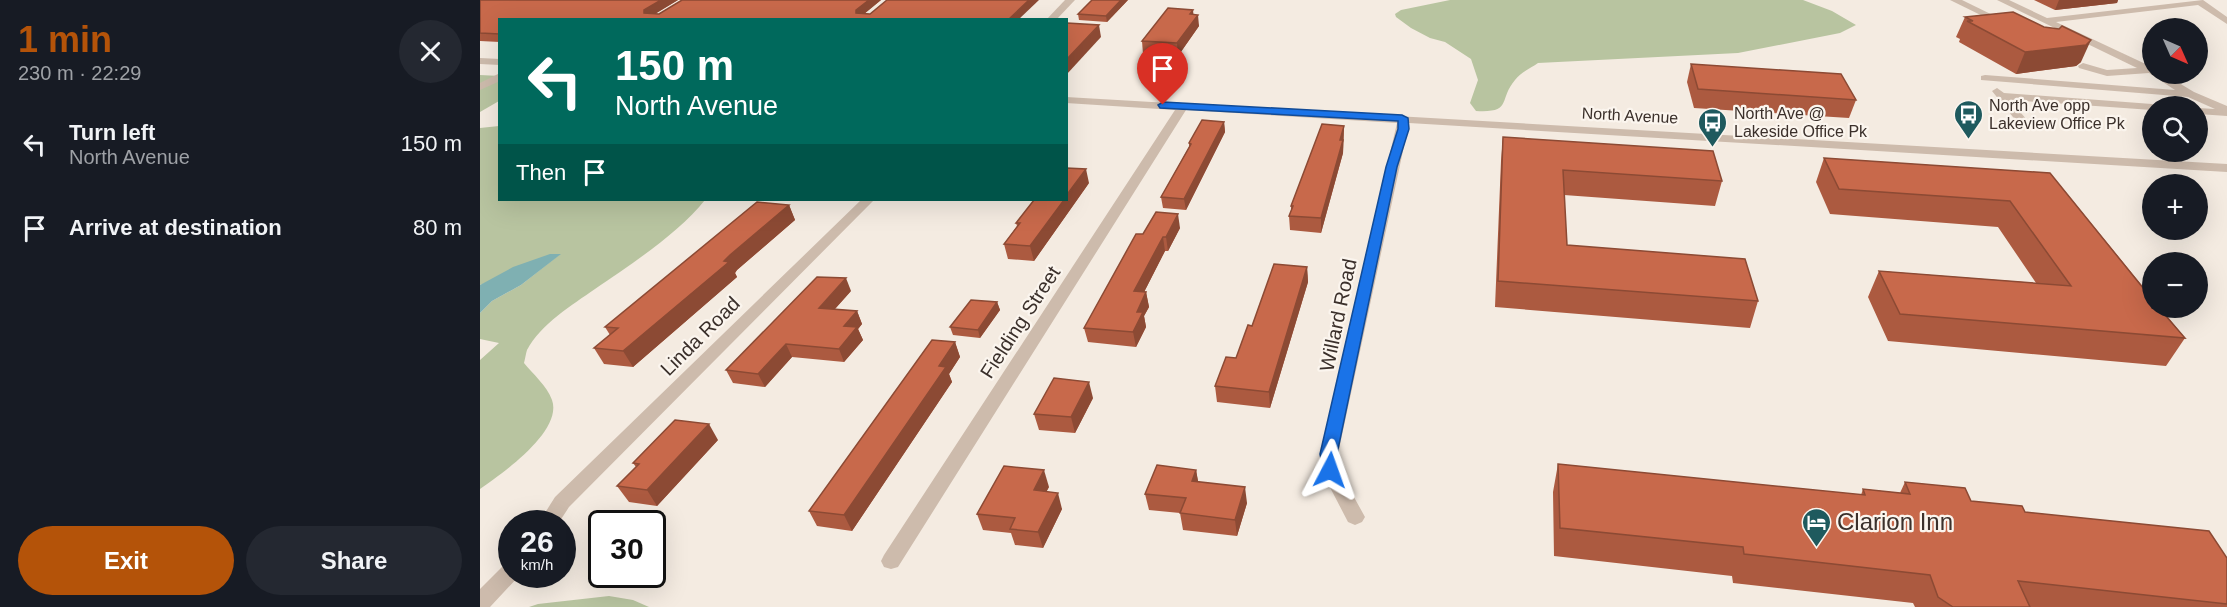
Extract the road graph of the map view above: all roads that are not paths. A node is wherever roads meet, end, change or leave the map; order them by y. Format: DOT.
graph roads {
  1 [pos="1070,0"];
  2 [pos="1955,0"];
  3 [pos="2002,0"];
  4 [pos="2197,1"];
  5 [pos="1052,18"];
  6 [pos="2048,20"];
  7 [pos="2227,21"];
  8 [pos="2058,25"];
  9 [pos="2038,28"];
  10 [pos="2017,30"];
  11 [pos="2072,32"];
  12 [pos="2048,35"];
  13 [pos="480,61"];
  14 [pos="498,62"];
  15 [pos="2142,65"];
  16 [pos="2083,66"];
  17 [pos="2142,71"];
  18 [pos="498,77"];
  19 [pos="2174,84"];
  20 [pos="480,87"];
  21 [pos="2190,94"];
  22 [pos="2000,96"];
  23 [pos="1068,100"];
  24 [pos="1183,106"];
  25 [pos="2142,106"];
  26 [pos="2208,111"];
  27 [pos="2227,112"];
  28 [pos="1402,118"];
  29 [pos="2021,120"];
  30 [pos="2227,168"];
  31 [pos="867,201"];
  32 [pos="557,510"];
  33 [pos="1356,517"];
  34 [pos="891,561"];
  35 [pos="498,584"];
  36 [pos="480,603"];
  1 -- 5 [label="street"];
  2 -- 10 [label="street"];
  3 -- 6 [label="street"];
  4 -- 6 [label="street"];
  4 -- 7 [label="street"];
  6 -- 8 [label="street"];
  8 -- 9 [label="street"];
  8 -- 11 [label="street"];
  11 -- 12 [label="street"];
  11 -- 15 [label="street"];
  13 -- 14 [label="street"];
  16 -- 17 [label="street"];
  18 -- 20 [label="street"];
  19 -- 21 [label="street"];
  21 -- 22 [label="street"];
  21 -- 27 [label="street"];
  22 -- 25 [label="street"];
  22 -- 29 [label="street"];
  23 -- 24 [label="street, North Avenue"];
  24 -- 28 [label="street, North Avenue"];
  24 -- 34 [label="street, Fielding Street"];
  26 -- 27 [label="street"];
  28 -- 30 [label="street, North Avenue"];
  28 -- 33 [label="street, Willard Road"];
  31 -- 32 [label="street, Linda Road"];
  35 -- 36 [label="street"];
}
